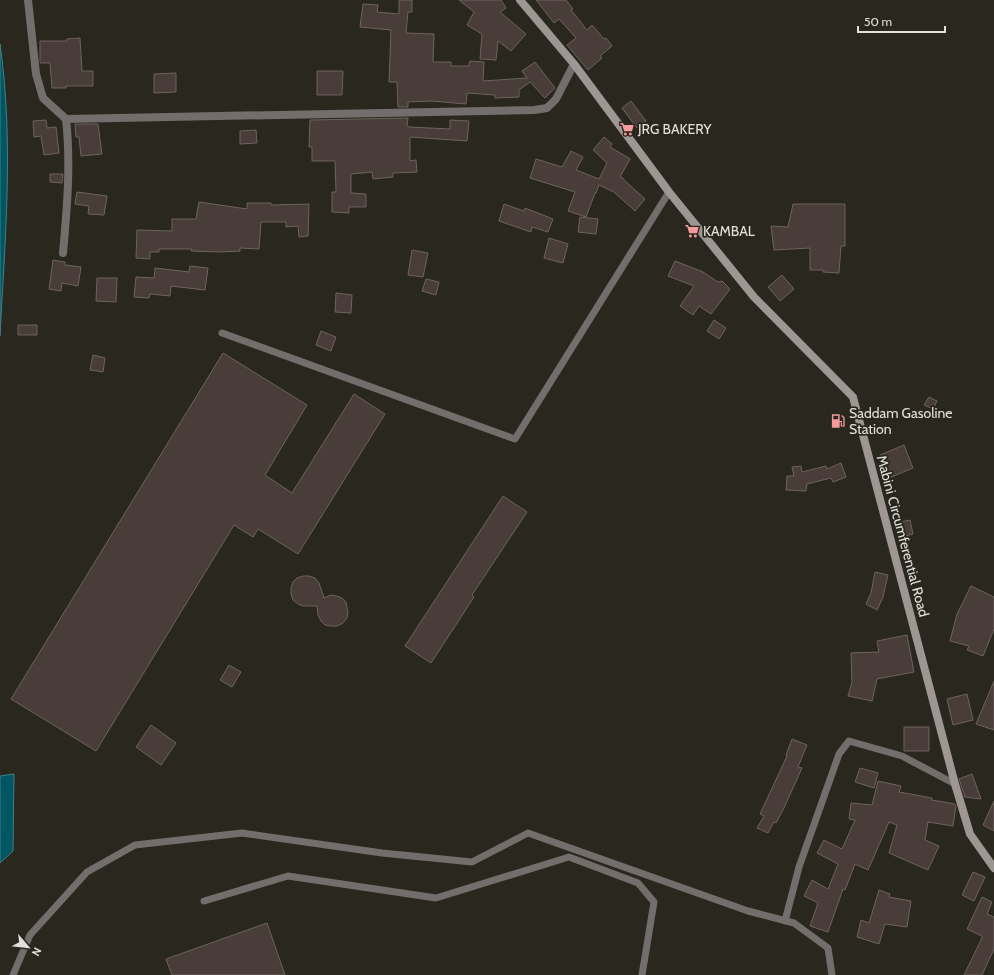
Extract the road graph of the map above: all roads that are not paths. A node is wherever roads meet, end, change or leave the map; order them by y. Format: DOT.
graph roads {
  1 [pos="28,0"];
  2 [pos="520,0"];
  3 [pos="574,64"];
  4 [pos="66,119"];
  5 [pos="669,192"];
  6 [pos="63,253"];
  7 [pos="222,333"];
  8 [pos="955,784"];
  9 [pos="994,868"];
  10 [pos="204,901"];
  11 [pos="785,921"];
  12 [pos="13,975"];
  13 [pos="642,975"];
  14 [pos="832,975"];
  1 -- 4 [label="street"];
  2 -- 3 [label="main road, Mabini Circumferential Road"];
  3 -- 4 [label="street"];
  3 -- 5 [label="main road, Mabini Circumferential Road"];
  4 -- 6 [label="street"];
  5 -- 7 [label="lane"];
  5 -- 8 [label="main road, Mabini Circumferential Road"];
  8 -- 9 [label="main road, Mabini Circumferential Road"];
  8 -- 11 [label="lane"];
  10 -- 13 [label="lane"];
  11 -- 12 [label="lane"];
  11 -- 14 [label="lane"];
}
